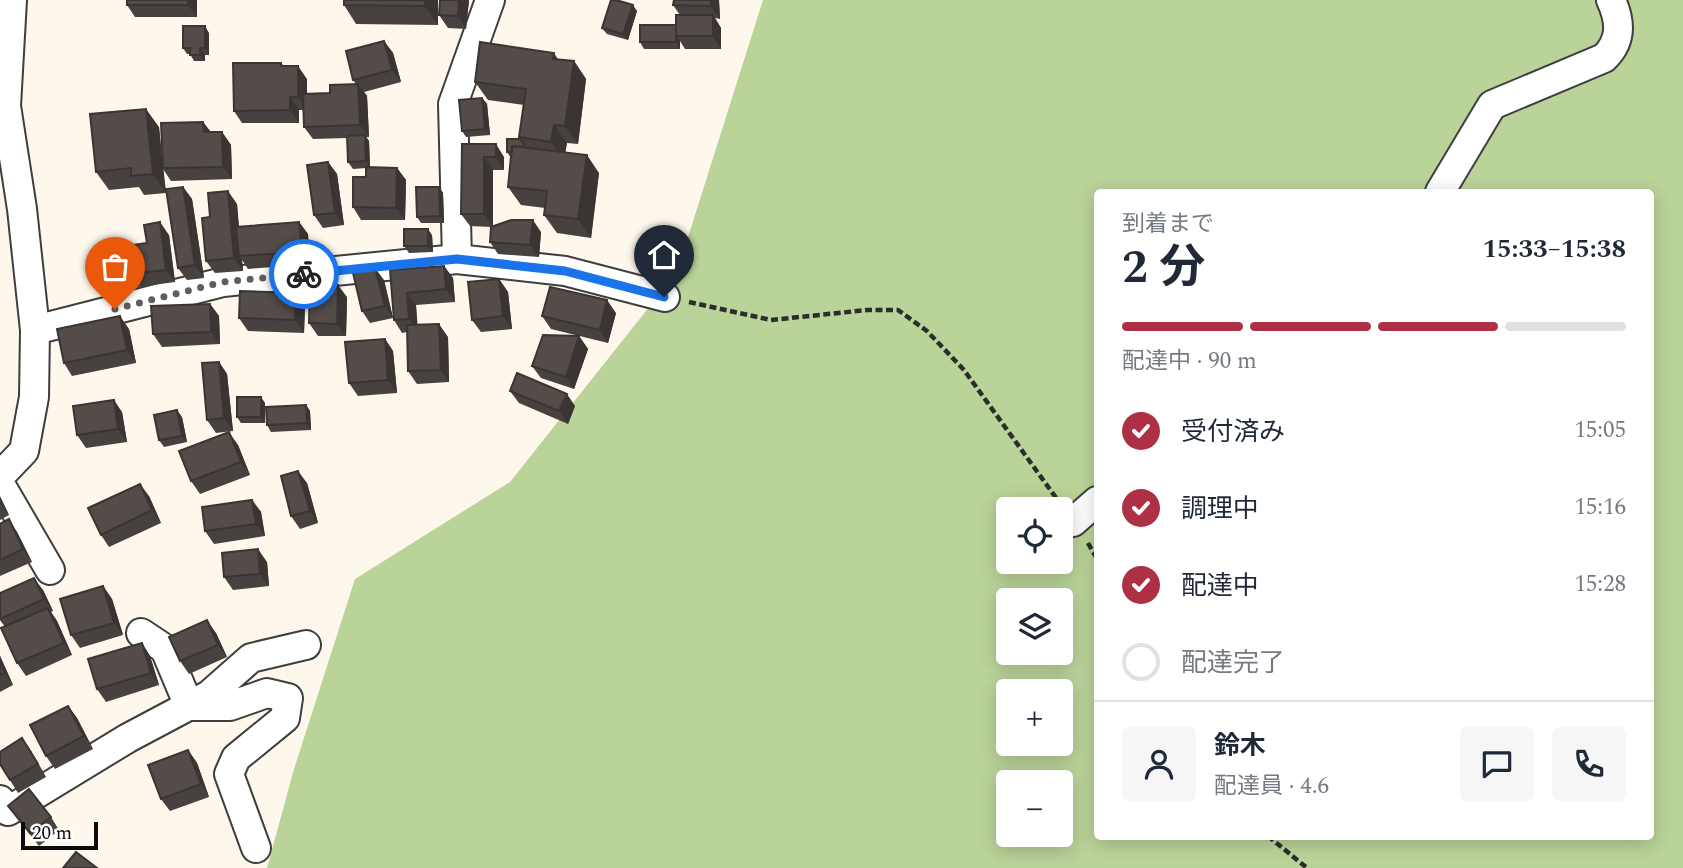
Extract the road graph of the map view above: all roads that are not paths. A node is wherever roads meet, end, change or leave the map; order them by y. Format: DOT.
graph roads {
  1 [pos="12,0"];
  2 [pos="490,0"];
  3 [pos="1611,0"];
  4 [pos="1442,189"];
  5 [pos="457,259"];
  6 [pos="664,297"];
  7 [pos="35,330"];
  8 [pos="0,476"];
  9 [pos="0,484"];
  10 [pos="1094,504"];
  11 [pos="1073,522"];
  12 [pos="50,570"];
  13 [pos="141,633"];
  14 [pos="306,645"];
  15 [pos="189,706"];
  16 [pos="0,800"];
  17 [pos="256,848"];
  1 -- 7 [label="street"];
  2 -- 5 [label="street"];
  3 -- 4 [label="street"];
  5 -- 6 [label="street"];
  5 -- 7 [label="street"];
  7 -- 8 [label="street"];
  9 -- 12 [label="street"];
  10 -- 11 [label="street"];
  13 -- 15 [label="street"];
  14 -- 15 [label="street"];
  15 -- 16 [label="street"];
  15 -- 17 [label="street"];
}
